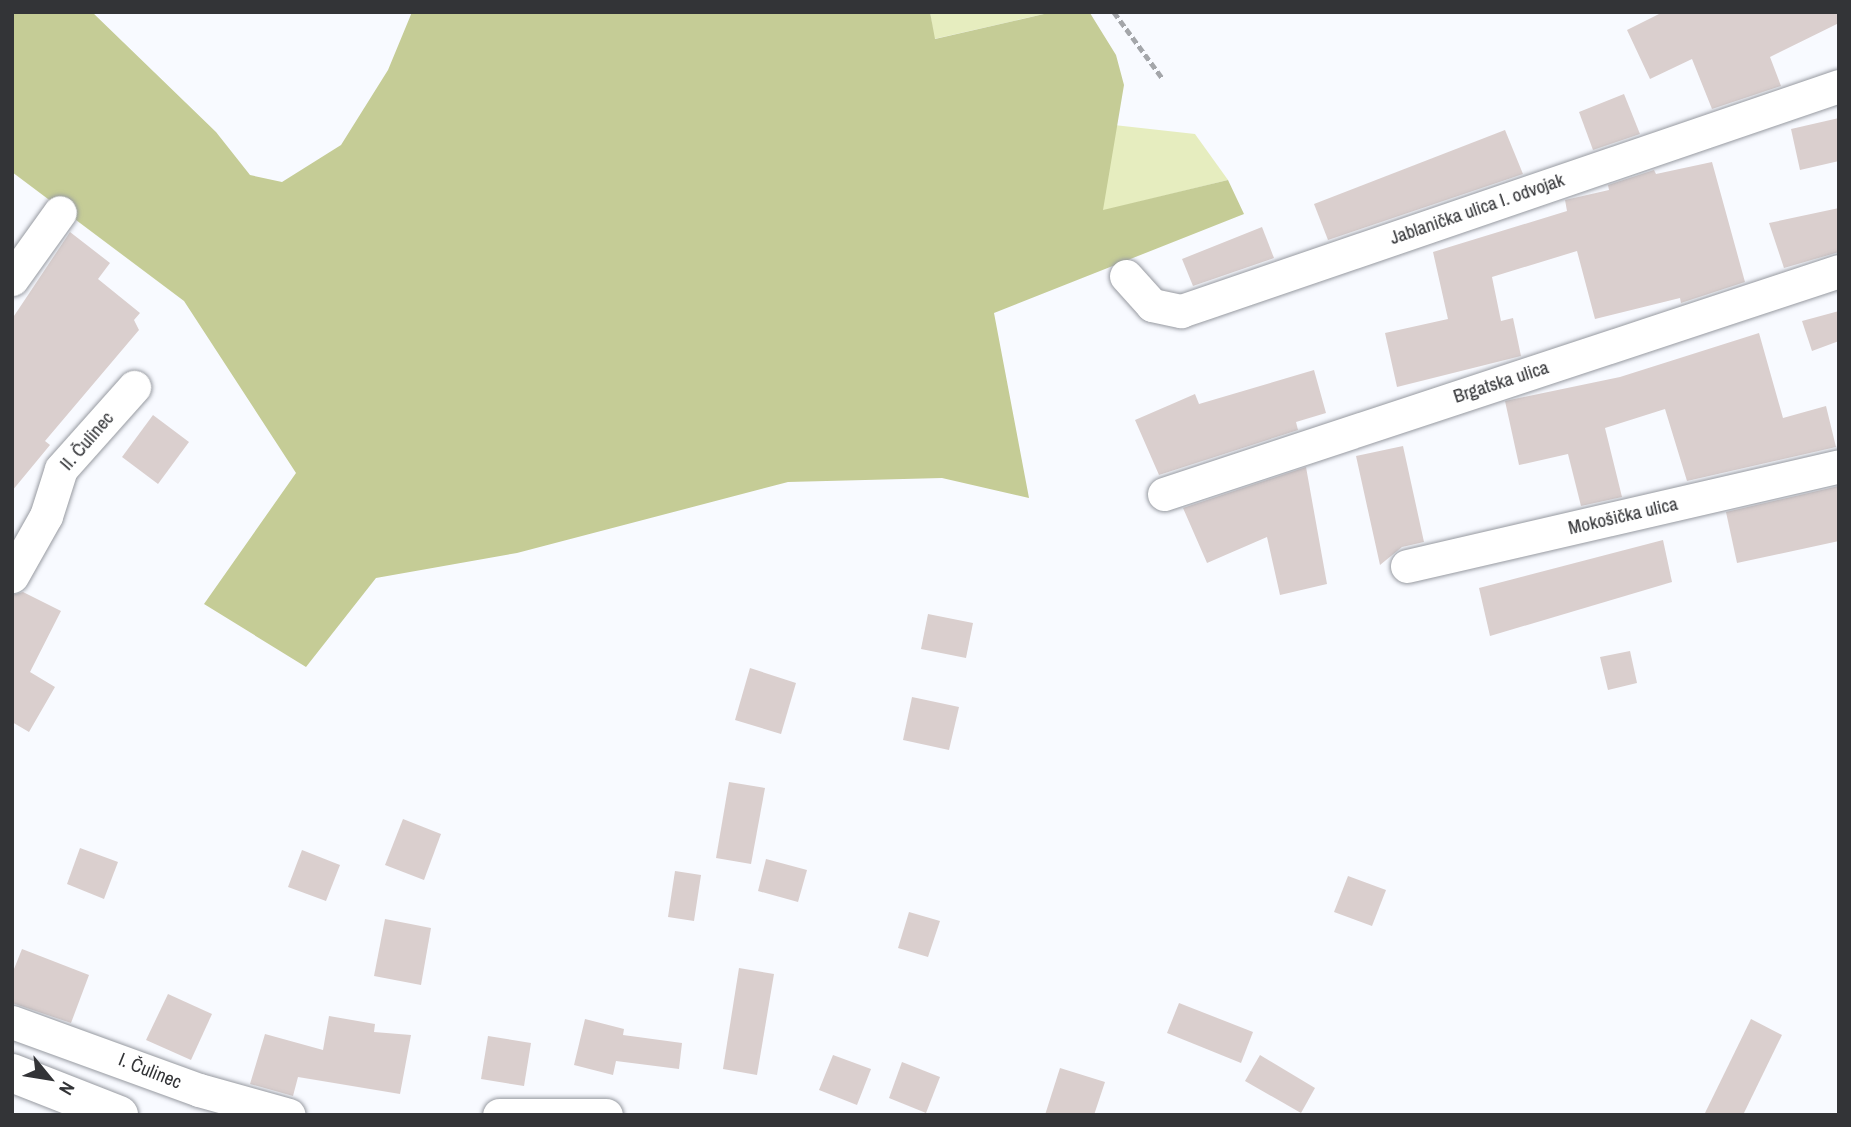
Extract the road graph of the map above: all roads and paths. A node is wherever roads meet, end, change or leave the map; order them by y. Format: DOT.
graph roads {
  1 [pos="1114,12"];
  2 [pos="1163,79"];
  3 [pos="1839,86"];
  4 [pos="61,212"];
  5 [pos="1839,271"];
  6 [pos="1126,276"];
  7 [pos="12,279"];
  8 [pos="134,387"];
  9 [pos="1839,466"];
  10 [pos="1164,494"];
  11 [pos="1407,566"];
  12 [pos="12,576"];
  13 [pos="12,1021"];
  14 [pos="12,1073"];
  15 [pos="119,1115"];
  16 [pos="289,1115"];
  17 [pos="499,1115"];
  18 [pos="606,1115"];
  1 -- 2 [label="path"];
  3 -- 6 [label="street, Jablanička ulica I. odvojak"];
  4 -- 7 [label="street"];
  5 -- 10 [label="street, Brgatska ulica"];
  8 -- 12 [label="street, II. Čulinec"];
  9 -- 11 [label="street, Mokošička ulica"];
  13 -- 16 [label="street, I. Čulinec"];
  14 -- 15 [label="street"];
  17 -- 18 [label="street"];
}
